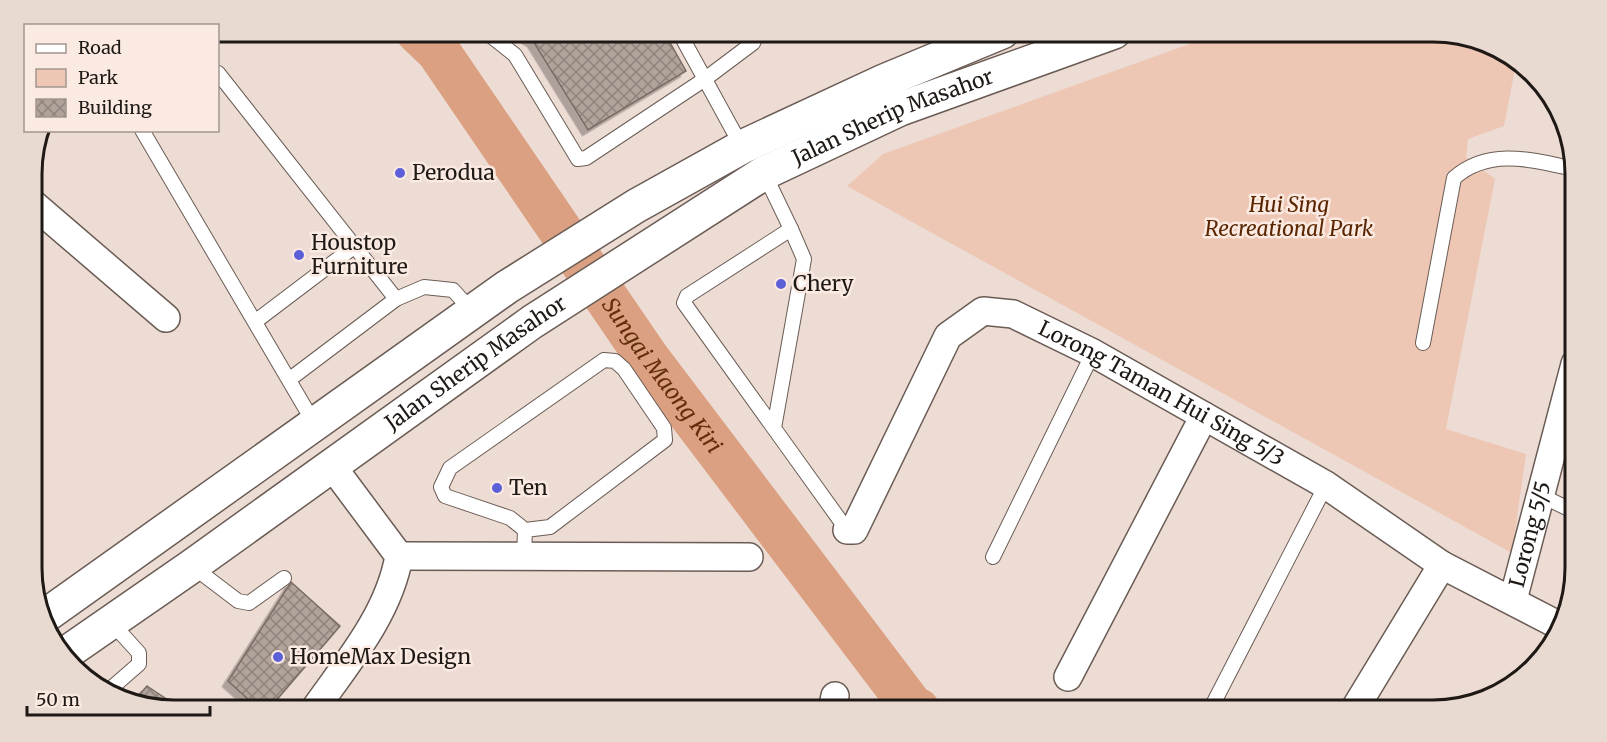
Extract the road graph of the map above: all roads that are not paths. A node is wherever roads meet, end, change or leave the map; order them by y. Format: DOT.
graph roads {
  1 [pos="499,42"];
  2 [pos="685,42"];
  3 [pos="753,42"];
  4 [pos="966,42"];
  5 [pos="1086,42"];
  6 [pos="219,74"];
  7 [pos="705,79"];
  8 [pos="143,132"];
  9 [pos="742,147"];
  10 [pos="1565,167"];
  11 [pos="764,173"];
  12 [pos="42,212"];
  13 [pos="791,229"];
  14 [pos="355,246"];
  15 [pos="396,300"];
  16 [pos="472,311"];
  17 [pos="166,318"];
  18 [pos="256,321"];
  19 [pos="1423,343"];
  20 [pos="1094,353"];
  21 [pos="290,379"];
  22 [pos="1565,401"];
  23 [pos="1204,416"];
  24 [pos="314,423"];
  25 [pos="774,428"];
  26 [pos="332,466"];
  27 [pos="1326,485"];
  28 [pos="1540,495"];
  29 [pos="1565,507"];
  30 [pos="525,530"];
  31 [pos="847,530"];
  32 [pos="399,556"];
  33 [pos="524,557"];
  34 [pos="749,557"];
  35 [pos="993,557"];
  36 [pos="1442,565"];
  37 [pos="192,567"];
  38 [pos="284,578"];
  39 [pos="1513,600"];
  40 [pos="50,613"];
  41 [pos="111,621"];
  42 [pos="1553,622"];
  43 [pos="70,650"];
  44 [pos="1068,677"];
  45 [pos="114,685"];
  46 [pos="321,700"];
  47 [pos="1215,700"];
  48 [pos="1360,700"];
  1 -- 7 [label="lane"];
  2 -- 7 [label="lane"];
  3 -- 7 [label="lane"];
  4 -- 9 [label="main road, Jalan Sherip Masahor"];
  5 -- 11 [label="main road, Jalan Sherip Masahor"];
  6 -- 14 [label="lane"];
  7 -- 9 [label="lane"];
  8 -- 18 [label="lane"];
  9 -- 16 [label="main road, Jalan Sherip Masahor"];
  10 -- 19 [label="lane"];
  11 -- 13 [label="lane"];
  11 -- 26 [label="main road, Jalan Sherip Masahor"];
  12 -- 17 [label="street"];
  13 -- 25 [label="lane"];
  13 -- 25 [label="lane"];
  14 -- 15 [label="lane"];
  14 -- 18 [label="lane"];
  15 -- 16 [label="lane"];
  15 -- 21 [label="lane"];
  16 -- 24 [label="main road, Jalan Sherip Masahor"];
  18 -- 21 [label="lane"];
  20 -- 23 [label="street, Lorong Taman Hui Sing 5/3"];
  20 -- 31 [label="street, Lorong Taman Hui Sing 5/3"];
  20 -- 35 [label="lane"];
  21 -- 24 [label="lane"];
  22 -- 28 [label="street, Lorong 5/5"];
  23 -- 27 [label="street, Lorong Taman Hui Sing 5/3"];
  23 -- 44 [label="street"];
  24 -- 40 [label="main road, Jalan Sherip Masahor"];
  25 -- 31 [label="lane"];
  26 -- 32 [label="street"];
  26 -- 37 [label="main road, Jalan Sherip Masahor"];
  27 -- 36 [label="street, Lorong Taman Hui Sing 5/3"];
  27 -- 47 [label="lane"];
  28 -- 29 [label="lane"];
  28 -- 39 [label="street, Lorong 5/5"];
  30 -- 30 [label="lane"];
  30 -- 33 [label="lane"];
  32 -- 33 [label="street"];
  32 -- 46 [label="street"];
  33 -- 34 [label="street"];
  36 -- 39 [label="street, Lorong Taman Hui Sing 5/3"];
  36 -- 48 [label="street"];
  37 -- 38 [label="lane"];
  37 -- 41 [label="main road, Jalan Sherip Masahor"];
  39 -- 42 [label="street, Lorong Taman Hui Sing 5/3"];
  41 -- 43 [label="main road, Jalan Sherip Masahor"];
  41 -- 45 [label="lane"];
}
